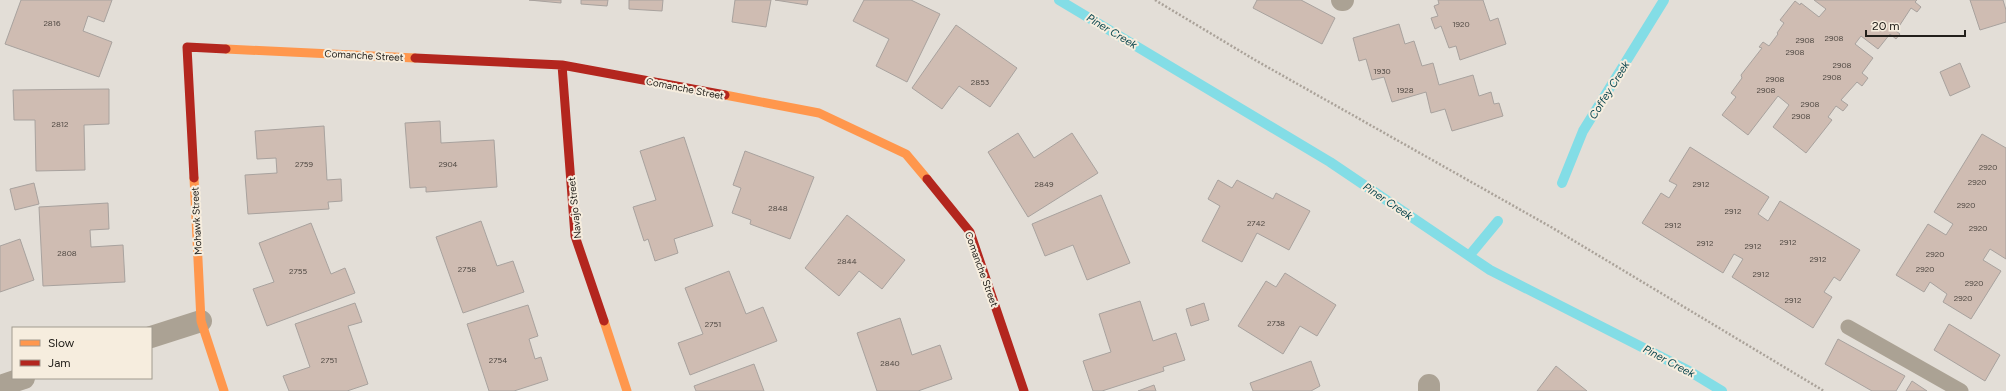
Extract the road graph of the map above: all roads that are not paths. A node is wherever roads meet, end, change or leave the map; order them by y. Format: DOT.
graph roads {
  1 [pos="187,46"];
  2 [pos="562,65"];
  3 [pos="201,321"];
  4 [pos="1848,327"];
  5 [pos="152,337"];
  6 [pos="21,379"];
  7 [pos="0,386"];
  8 [pos="224,391"];
  9 [pos="627,391"];
  10 [pos="1024,391"];
  11 [pos="1961,391"];
  1 -- 2 [label="street, Comanche Street"];
  1 -- 3 [label="street, Mohawk Street"];
  2 -- 9 [label="street, Navajo Street"];
  2 -- 10 [label="street, Comanche Street"];
  3 -- 5 [label="street"];
  3 -- 8 [label="street, Mohawk Street"];
  4 -- 11 [label="lane"];
  6 -- 7 [label="street"];
}
